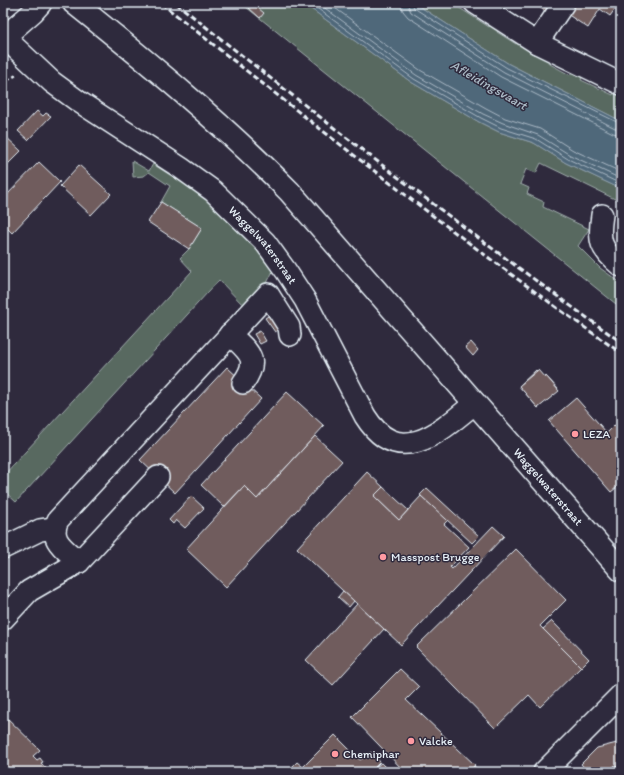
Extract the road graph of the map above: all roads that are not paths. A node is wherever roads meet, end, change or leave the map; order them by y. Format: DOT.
graph roads {
  1 [pos="41,3"];
  2 [pos="74,3"];
  3 [pos="475,3"];
  4 [pos="564,3"];
  5 [pos="4,38"];
  6 [pos="537,44"];
  7 [pos="621,84"];
  8 [pos="602,215"];
  9 [pos="621,266"];
  10 [pos="286,271"];
  11 [pos="268,294"];
  12 [pos="317,325"];
  13 [pos="230,334"];
  14 [pos="244,383"];
  15 [pos="475,403"];
  16 [pos="158,477"];
  17 [pos="54,528"];
  18 [pos="3,548"];
  19 [pos="79,562"];
  20 [pos="621,570"];
  21 [pos="3,619"];
  22 [pos="619,702"];
  23 [pos="544,772"];
  1 -- 5 [label="street"];
  2 -- 15 [label="main road, Waggelwaterstraat"];
  3 -- 6 [label="street"];
  4 -- 6 [label="street"];
  5 -- 10 [label="street, Waggelwaterstraat"];
  6 -- 7 [label="street"];
  8 -- 9 [label="street"];
  10 -- 11 [label="street"];
  10 -- 12 [label="street, Waggelwaterstraat"];
  11 -- 12 [label="street"];
  11 -- 13 [label="street"];
  12 -- 15 [label="street, Waggelwaterstraat"];
  13 -- 14 [label="street"];
  13 -- 17 [label="street"];
  15 -- 20 [label="main road, Waggelwaterstraat"];
  16 -- 19 [label="street"];
  17 -- 18 [label="street"];
  17 -- 19 [label="street"];
  19 -- 21 [label="street"];
  22 -- 23 [label="street"];
}
